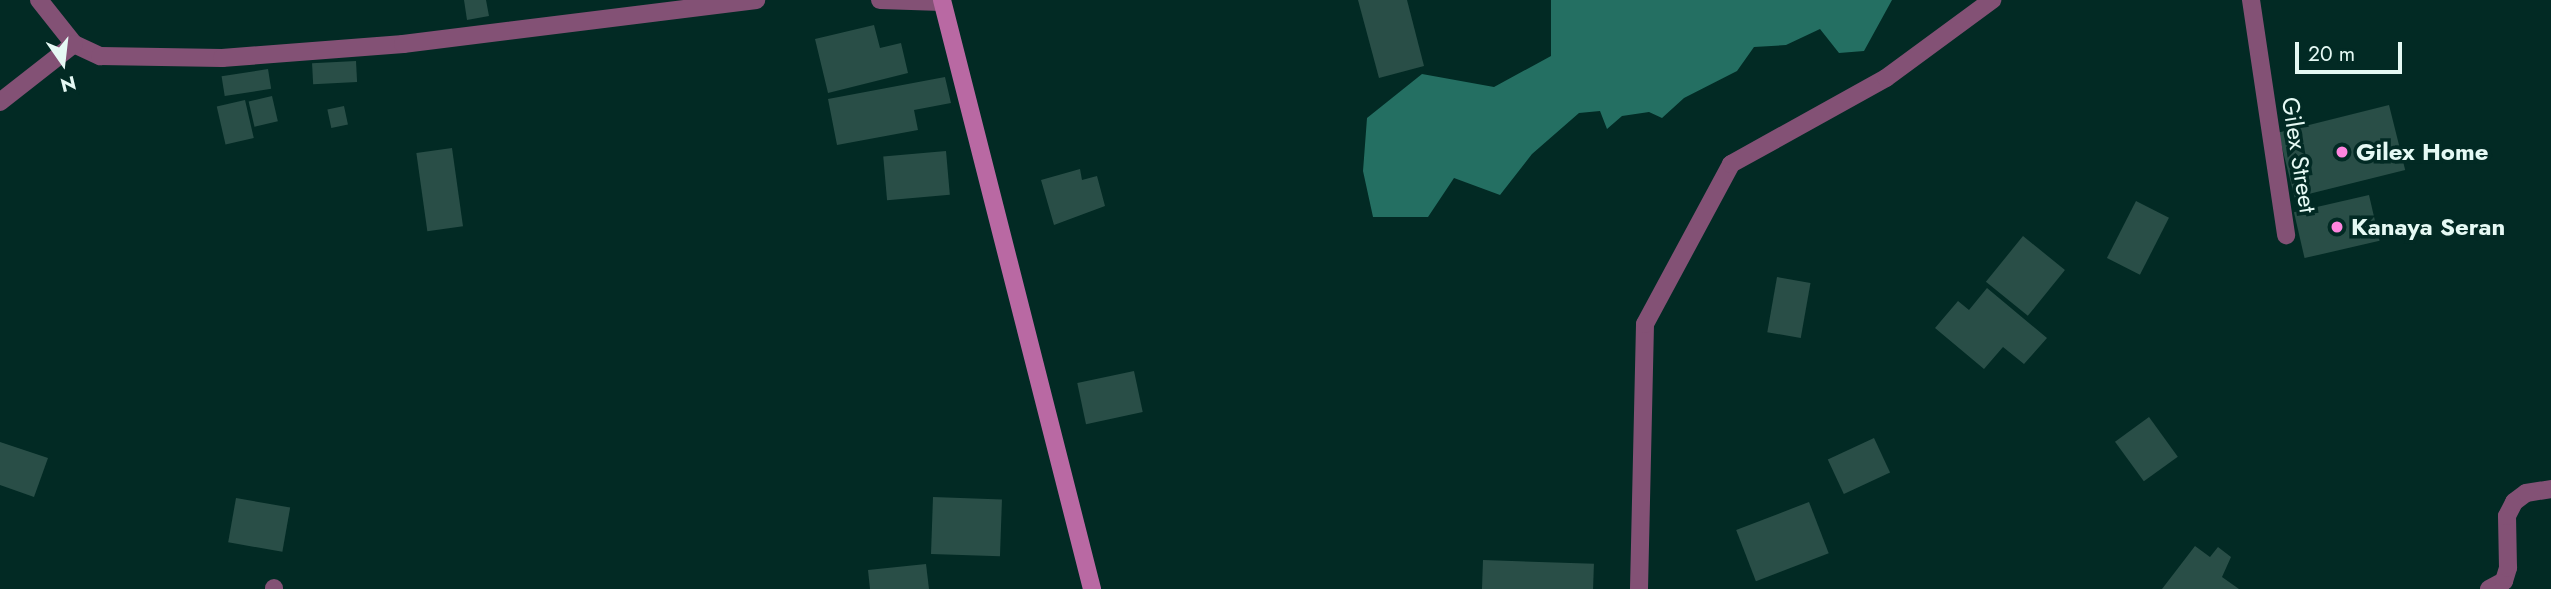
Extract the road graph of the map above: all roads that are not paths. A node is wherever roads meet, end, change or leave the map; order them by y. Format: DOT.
graph roads {
  1 [pos="39,0"];
  2 [pos="756,0"];
  3 [pos="880,0"];
  4 [pos="1992,0"];
  5 [pos="2251,0"];
  6 [pos="942,1"];
  7 [pos="74,44"];
  8 [pos="0,102"];
  9 [pos="2286,235"];
  10 [pos="2551,489"];
  11 [pos="1091,589"];
  12 [pos="1639,589"];
  13 [pos="2489,589"];
  1 -- 7 [label="street"];
  2 -- 7 [label="street"];
  3 -- 6 [label="street"];
  4 -- 12 [label="street"];
  5 -- 9 [label="street, Gilex Street"];
  6 -- 11 [label="street"];
  7 -- 8 [label="street"];
  10 -- 13 [label="street"];
}
